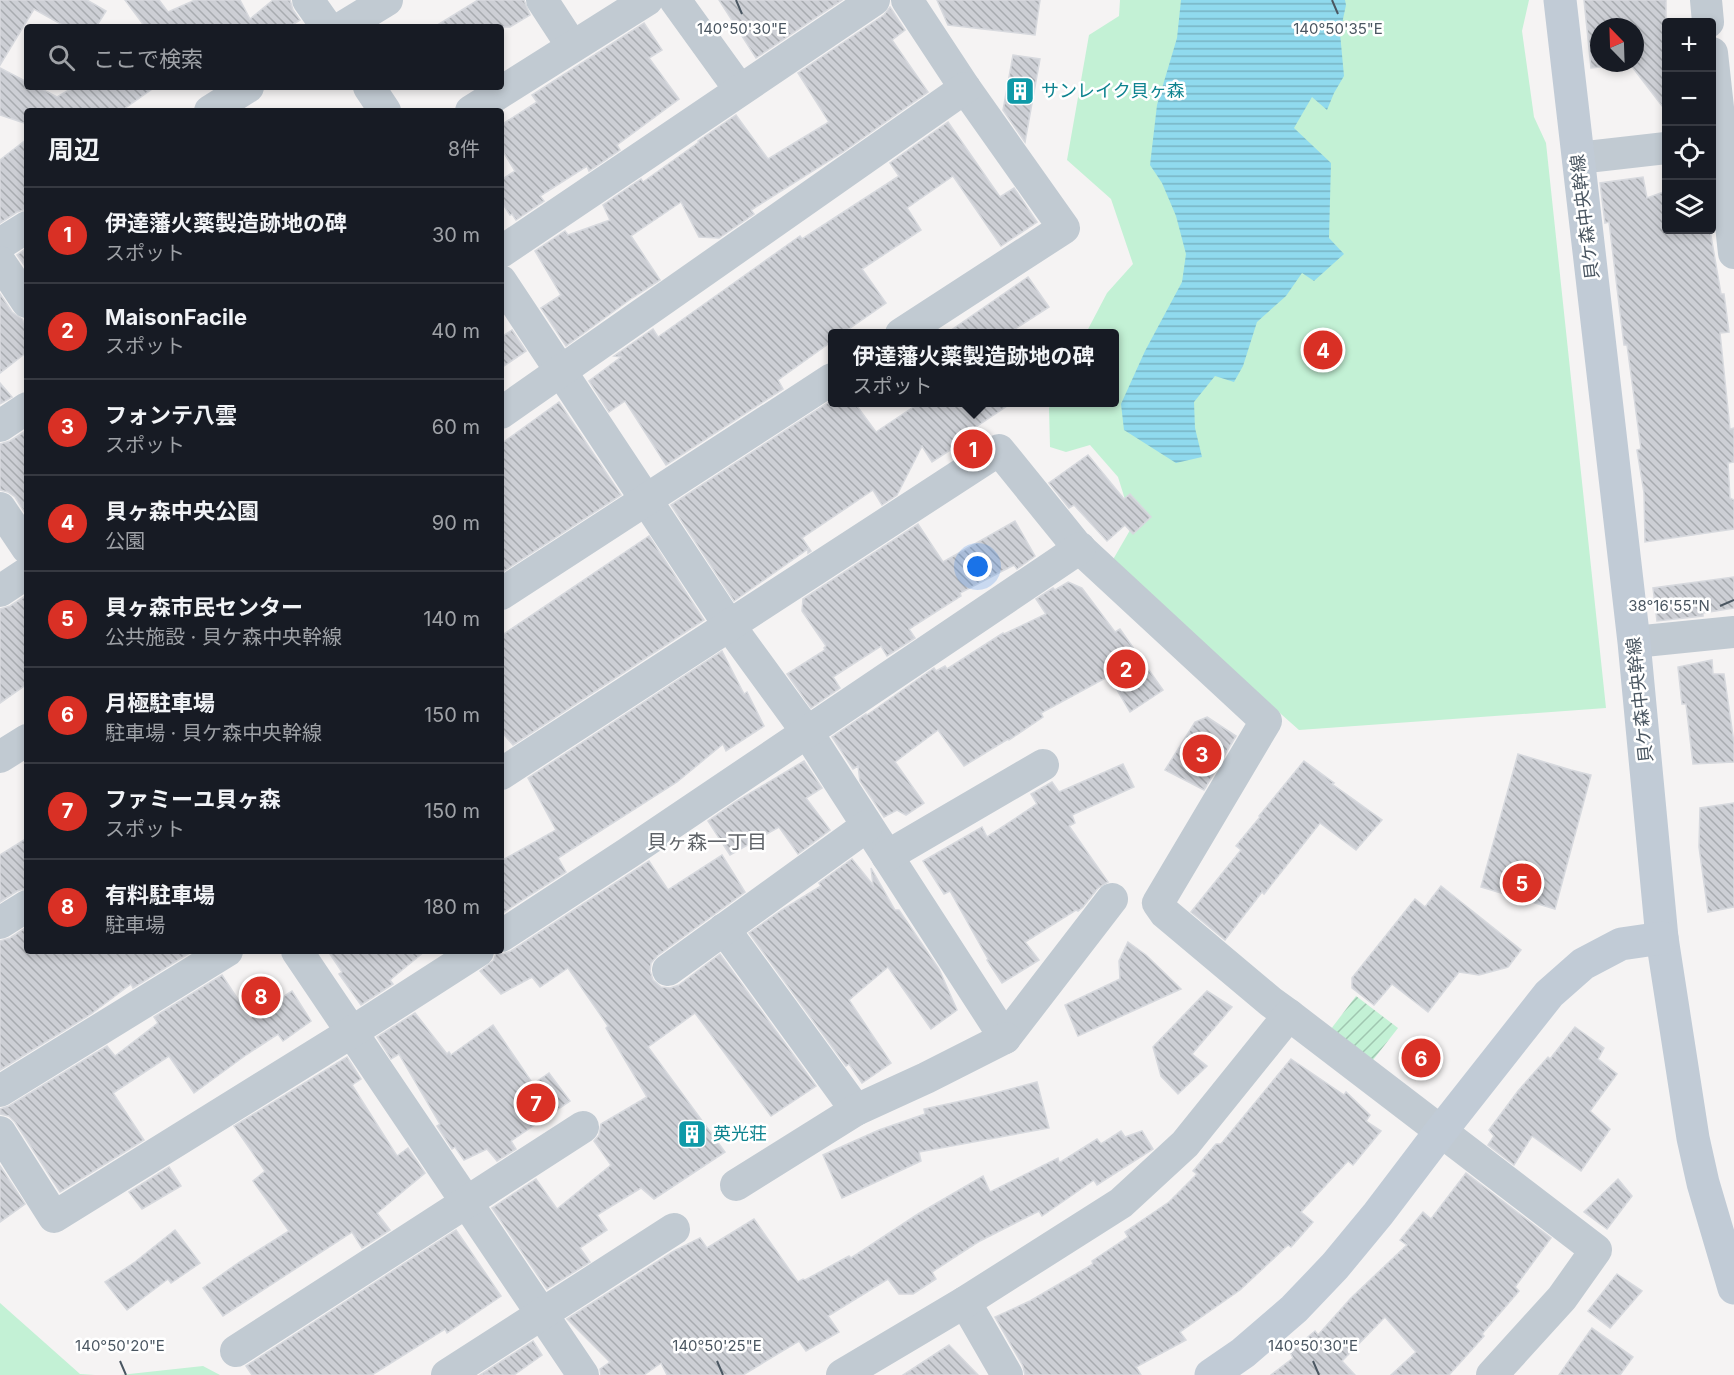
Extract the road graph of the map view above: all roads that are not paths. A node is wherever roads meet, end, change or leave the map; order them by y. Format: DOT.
graph roads {
  1 [pos="308,0"];
  2 [pos="387,0"];
  3 [pos="542,0"];
  4 [pos="647,0"];
  5 [pos="675,0"];
  6 [pos="874,0"];
  7 [pos="907,0"];
  8 [pos="1560,0"];
  9 [pos="1706,0"];
  10 [pos="1708,18"];
  11 [pos="325,24"];
  12 [pos="348,24"];
  13 [pos="572,46"];
  14 [pos="1714,72"];
  15 [pos="965,88"];
  16 [pos="243,90"];
  17 [pos="371,90"];
  18 [pos="504,90"];
  19 [pos="504,90"];
  20 [pos="740,90"];
  21 [pos="215,108"];
  22 [pos="383,108"];
  23 [pos="476,108"];
  24 [pos="1722,142"];
  25 [pos="1662,148"];
  26 [pos="1578,158"];
  27 [pos="24,229"];
  28 [pos="0,244"];
  29 [pos="504,250"];
  30 [pos="1734,253"];
  31 [pos="0,262"];
  32 [pos="504,286"];
  33 [pos="24,298"];
  34 [pos="907,329"];
  35 [pos="562,372"];
  36 [pos="828,382"];
  37 [pos="24,410"];
  38 [pos="504,411"];
  39 [pos="0,426"];
  40 [pos="645,500"];
  41 [pos="0,508"];
  42 [pos="24,544"];
  43 [pos="1080,548"];
  44 [pos="24,575"];
  45 [pos="0,591"];
  46 [pos="504,592"];
  47 [pos="729,625"];
  48 [pos="1734,632"];
  49 [pos="1634,642"];
  50 [pos="807,732"];
  51 [pos="24,742"];
  52 [pos="0,757"];
  53 [pos="1043,765"];
  54 [pos="504,772"];
  55 [pos="867,826"];
  56 [pos="887,856"];
  57 [pos="1112,899"];
  58 [pos="24,908"];
  59 [pos="0,923"];
  60 [pos="724,929"];
  61 [pos="504,934"];
  62 [pos="1662,938"];
  63 [pos="222,954"];
  64 [pos="299,954"];
  65 [pos="473,954"];
  66 [pos="668,970"];
  67 [pos="1289,1015"];
  68 [pos="352,1032"];
  69 [pos="1005,1038"];
  70 [pos="0,1091"];
  71 [pos="856,1110"];
  72 [pos="583,1126"];
  73 [pos="1441,1131"];
  74 [pos="0,1132"];
  75 [pos="736,1185"];
  76 [pos="467,1203"];
  77 [pos="674,1229"];
  78 [pos="1734,1288"];
  79 [pos="965,1302"];
  80 [pos="542,1314"];
  81 [pos="236,1351"];
  82 [pos="447,1375"];
  83 [pos="583,1375"];
  84 [pos="842,1375"];
  85 [pos="1007,1375"];
  86 [pos="1211,1375"];
  87 [pos="1492,1375"];
  1 -- 11 [label="street"];
  2 -- 12 [label="street"];
  3 -- 13 [label="street"];
  4 -- 13 [label="street"];
  5 -- 20 [label="street"];
  6 -- 20 [label="street"];
  7 -- 15 [label="street"];
  8 -- 26 [label="street, 貝ケ森中央幹線"];
  9 -- 10 [label="street"];
  13 -- 18 [label="street"];
  14 -- 24 [label="street"];
  15 -- 34 [label="street"];
  15 -- 35 [label="street"];
  16 -- 21 [label="street"];
  17 -- 22 [label="street"];
  19 -- 23 [label="street"];
  20 -- 29 [label="street"];
  24 -- 30 [label="street"];
  25 -- 26 [label="street"];
  26 -- 49 [label="street, 貝ケ森中央幹線"];
  27 -- 28 [label="street"];
  31 -- 33 [label="street"];
  32 -- 35 [label="street"];
  35 -- 38 [label="street"];
  35 -- 40 [label="street"];
  36 -- 40 [label="street"];
  37 -- 39 [label="street"];
  40 -- 46 [label="street"];
  40 -- 47 [label="street"];
  41 -- 42 [label="street"];
  43 -- 47 [label="street"];
  43 -- 50 [label="street"];
  43 -- 67 [label="street"];
  44 -- 45 [label="street"];
  47 -- 50 [label="street"];
  47 -- 54 [label="street"];
  48 -- 49 [label="street"];
  49 -- 62 [label="street, 貝ケ森中央幹線"];
  50 -- 55 [label="street"];
  50 -- 61 [label="street"];
  51 -- 52 [label="street"];
  53 -- 56 [label="street"];
  55 -- 56 [label="street"];
  55 -- 60 [label="street"];
  56 -- 69 [label="street"];
  57 -- 69 [label="street"];
  58 -- 59 [label="street"];
  60 -- 66 [label="street"];
  60 -- 71 [label="street"];
  62 -- 73 [label="street"];
  62 -- 78 [label="street, 貝ケ森中央幹線"];
  63 -- 70 [label="street"];
  64 -- 68 [label="street"];
  65 -- 68 [label="street"];
  67 -- 73 [label="street"];
  67 -- 79 [label="street"];
  68 -- 74 [label="street"];
  68 -- 76 [label="street"];
  69 -- 71 [label="street"];
  71 -- 75 [label="street"];
  72 -- 76 [label="street"];
  73 -- 86 [label="street"];
  73 -- 87 [label="street"];
  76 -- 80 [label="street"];
  76 -- 81 [label="street"];
  77 -- 80 [label="street"];
  79 -- 84 [label="street"];
  79 -- 85 [label="street"];
  80 -- 82 [label="street"];
  80 -- 83 [label="street"];
}
